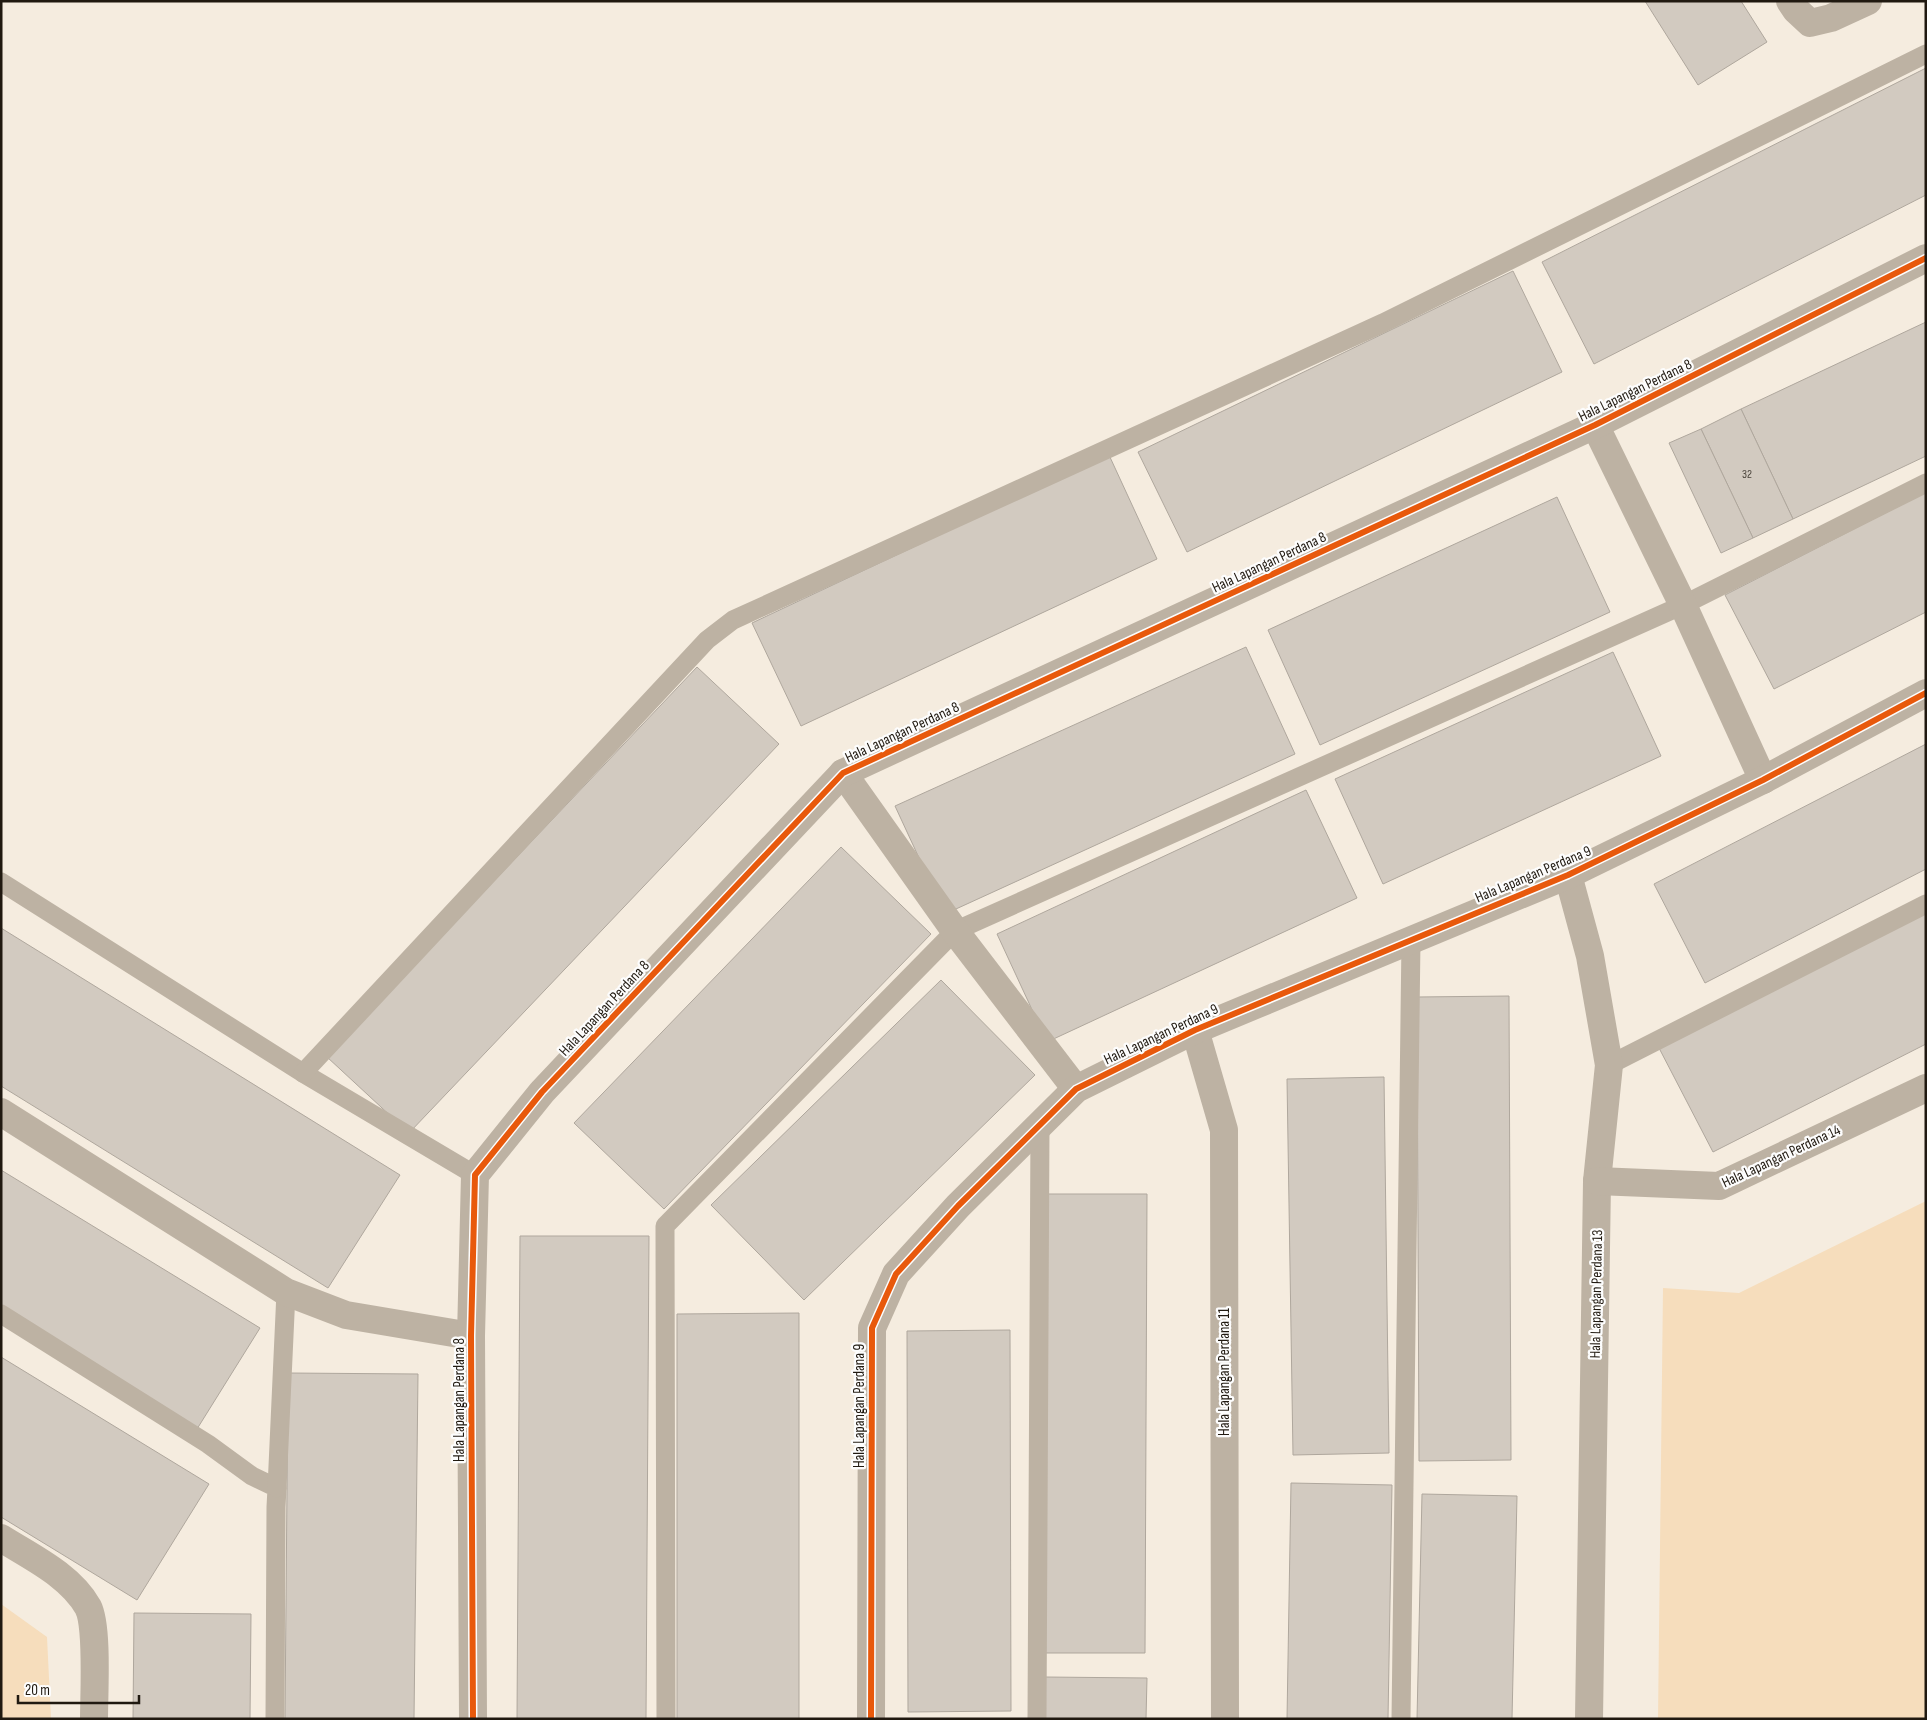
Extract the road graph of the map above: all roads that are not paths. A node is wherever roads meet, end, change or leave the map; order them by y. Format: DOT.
graph roads {
  1 [pos="1790,1"];
  2 [pos="1868,1"];
  3 [pos="1926,54"];
  4 [pos="1926,258"];
  5 [pos="1595,425"];
  6 [pos="1926,483"];
  7 [pos="1683,605"];
  8 [pos="1926,693"];
  9 [pos="843,774"];
  10 [pos="1763,780"];
  11 [pos="1568,875"];
  12 [pos="1,882"];
  13 [pos="1926,904"];
  14 [pos="955,931"];
  15 [pos="1411,940"];
  16 [pos="1195,1030"];
  17 [pos="1609,1065"];
  18 [pos="303,1073"];
  19 [pos="1926,1088"];
  20 [pos="1076,1089"];
  21 [pos="1,1112"];
  22 [pos="1040,1126"];
  23 [pos="475,1175"];
  24 [pos="1598,1181"];
  25 [pos="286,1292"];
  26 [pos="1,1314"];
  27 [pos="471,1336"];
  28 [pos="277,1488"];
  29 [pos="1,1538"];
  30 [pos="94,1719"];
  31 [pos="275,1719"];
  32 [pos="473,1719"];
  33 [pos="666,1719"];
  34 [pos="872,1719"];
  35 [pos="1037,1719"];
  36 [pos="1225,1719"];
  37 [pos="1401,1719"];
  38 [pos="1590,1719"];
  1 -- 2 [label="street"];
  3 -- 18 [label="lane"];
  4 -- 5 [label="street, Hala Lapangan Perdana 8"];
  5 -- 7 [label="street"];
  5 -- 9 [label="street, Hala Lapangan Perdana 8"];
  6 -- 7 [label="lane"];
  7 -- 10 [label="street"];
  7 -- 14 [label="lane"];
  8 -- 10 [label="street, Hala Lapangan Perdana 9"];
  9 -- 14 [label="street"];
  9 -- 23 [label="street, Hala Lapangan Perdana 8"];
  10 -- 11 [label="street, Hala Lapangan Perdana 9"];
  11 -- 15 [label="street, Hala Lapangan Perdana 9"];
  11 -- 17 [label="street, Hala Lapangan Perdana 13"];
  12 -- 18 [label="lane"];
  13 -- 17 [label="lane"];
  14 -- 20 [label="street"];
  14 -- 33 [label="lane"];
  15 -- 16 [label="street, Hala Lapangan Perdana 9"];
  15 -- 37 [label="lane"];
  16 -- 20 [label="street, Hala Lapangan Perdana 9"];
  16 -- 36 [label="street, Hala Lapangan Perdana 11"];
  17 -- 24 [label="street, Hala Lapangan Perdana 13"];
  18 -- 23 [label="lane"];
  19 -- 24 [label="street, Hala Lapangan Perdana 14"];
  20 -- 22 [label="street, Hala Lapangan Perdana 9"];
  21 -- 25 [label="street"];
  22 -- 34 [label="street, Hala Lapangan Perdana 9"];
  22 -- 35 [label="lane"];
  23 -- 27 [label="street, Hala Lapangan Perdana 8"];
  24 -- 38 [label="street, Hala Lapangan Perdana 13"];
  25 -- 27 [label="street"];
  25 -- 28 [label="lane"];
  26 -- 28 [label="lane"];
  27 -- 32 [label="street, Hala Lapangan Perdana 8"];
  28 -- 31 [label="lane"];
  29 -- 30 [label="street"];
}
